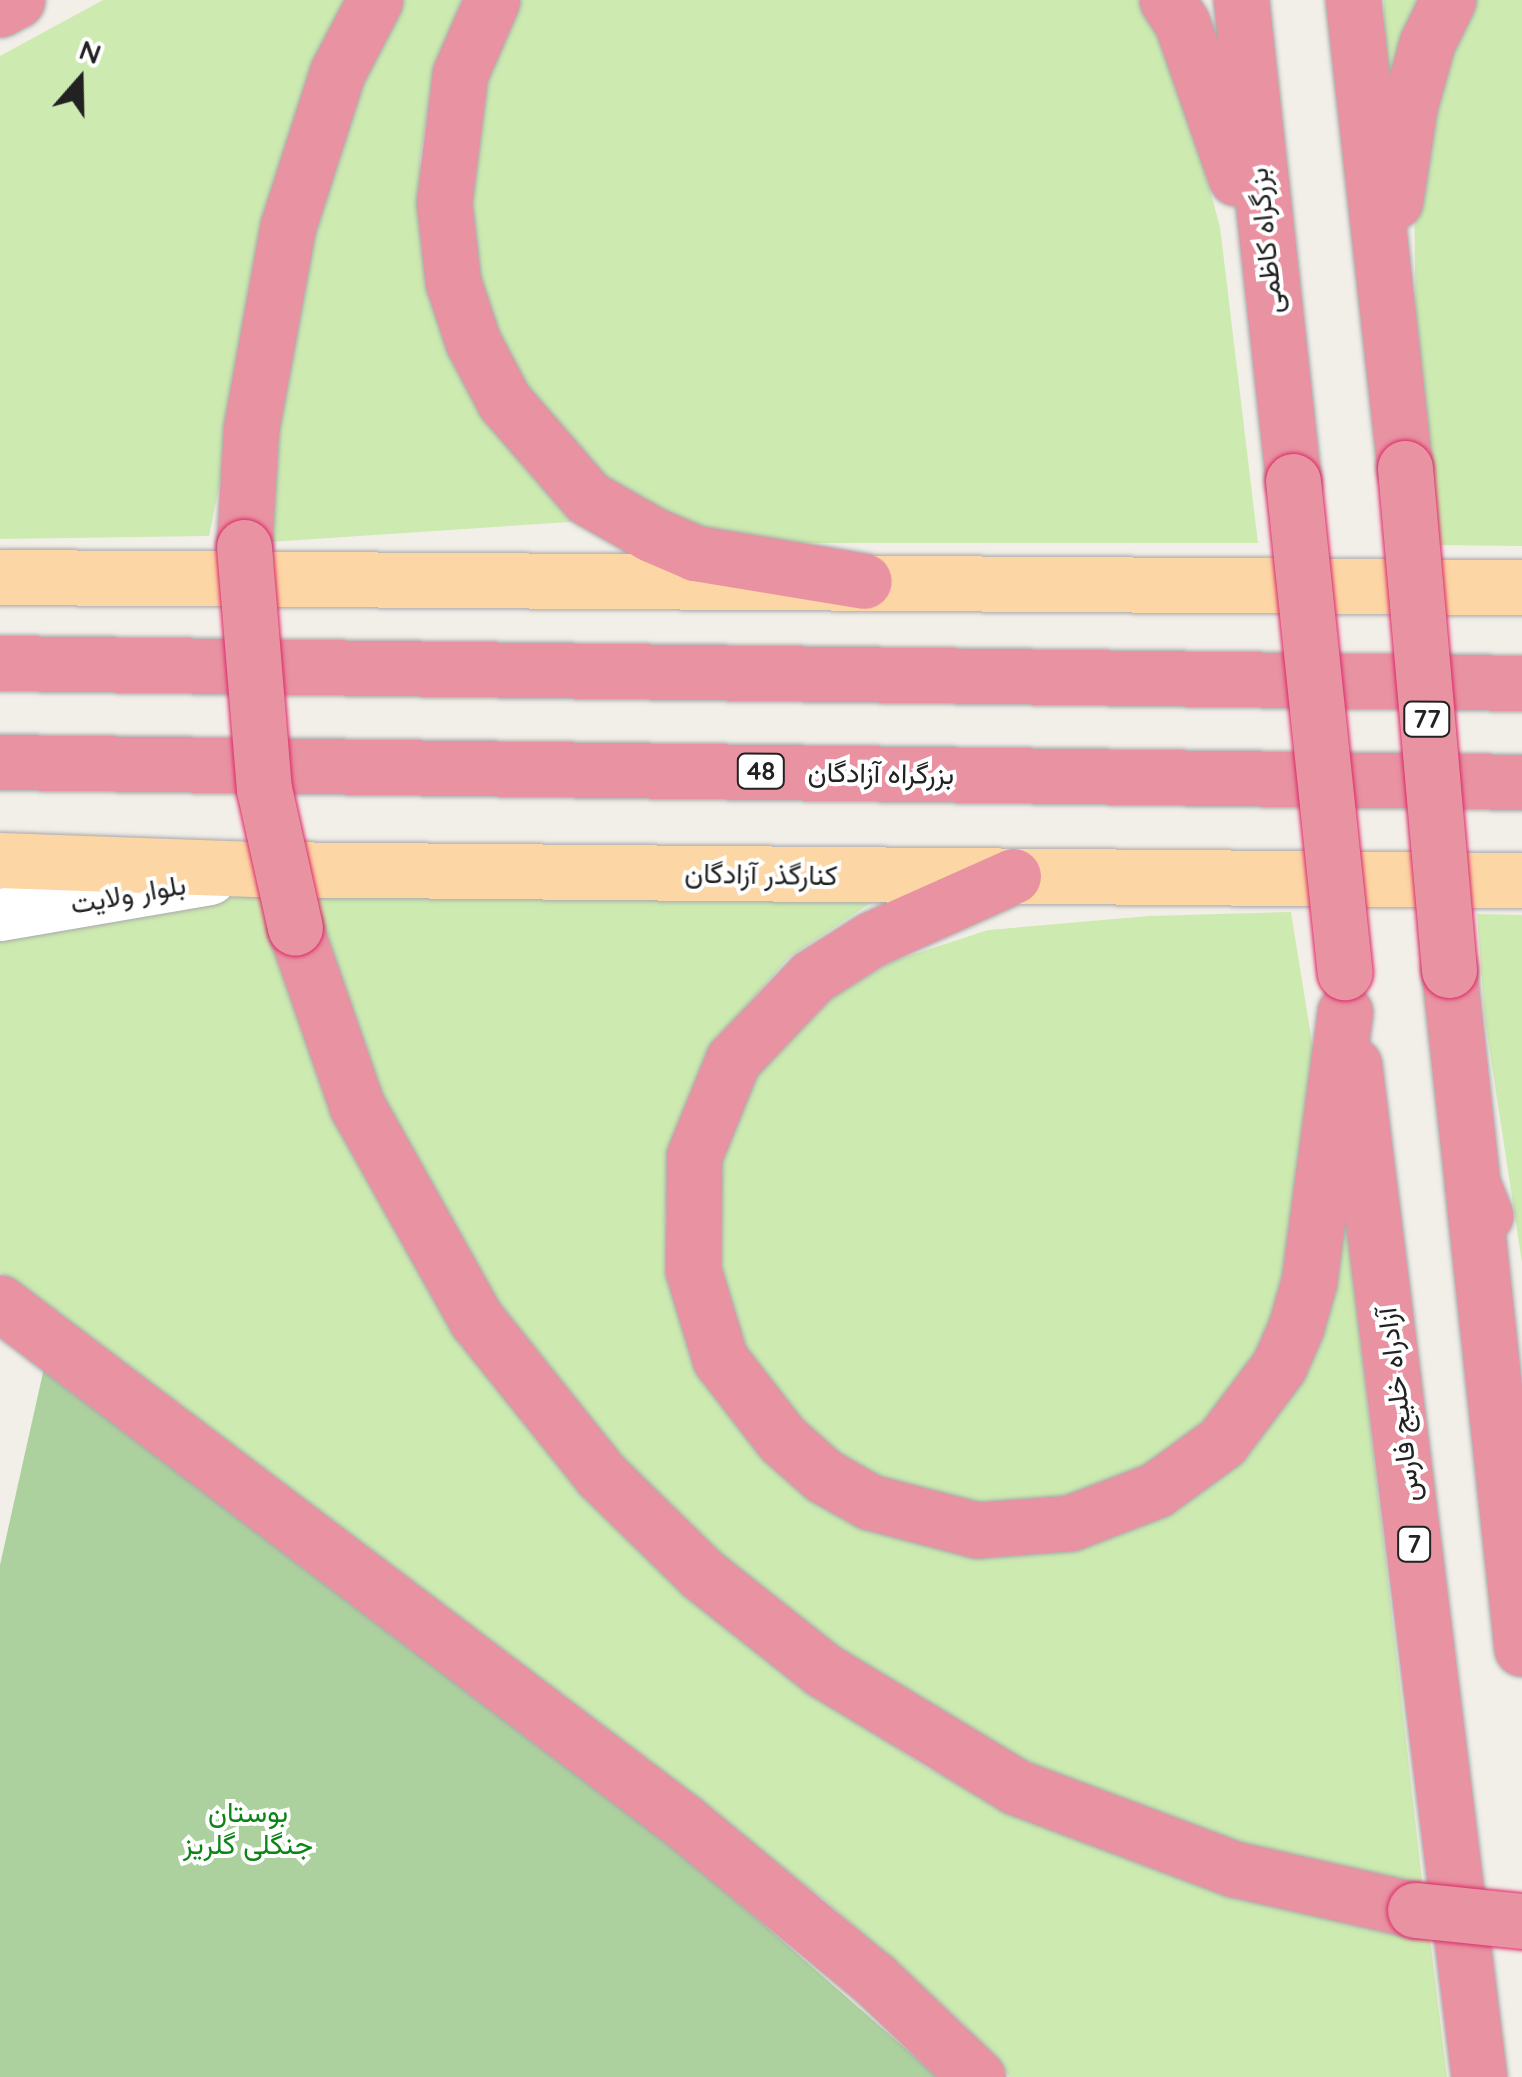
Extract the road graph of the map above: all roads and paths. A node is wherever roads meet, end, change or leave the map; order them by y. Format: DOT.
graph roads {
  1 [pos="17,0"];
  2 [pos="375,0"];
  3 [pos="492,0"];
  4 [pos="1167,0"];
  5 [pos="1241,0"];
  6 [pos="1353,0"];
  7 [pos="1448,0"];
  8 [pos="0,10"];
  9 [pos="1269,274"];
  10 [pos="1385,274"];
  11 [pos="0,577"];
  12 [pos="864,581"];
  13 [pos="1522,587"];
  14 [pos="0,663"];
  15 [pos="1522,683"];
  16 [pos="0,762"];
  17 [pos="1522,782"];
  18 [pos="0,860"];
  19 [pos="255,869"];
  20 [pos="1012,876"];
  21 [pos="1522,880"];
  22 [pos="0,915"];
  23 [pos="1345,992"];
  24 [pos="1472,1183"];
  25 [pos="0,1303"];
  26 [pos="1522,1323"];
  27 [pos="1522,1648"];
  28 [pos="1522,1921"];
  29 [pos="978,2077"];
  30 [pos="1479,2077"];
  1 -- 8 [label="highway"];
  2 -- 28 [label="highway, bridge"];
  3 -- 12 [label="highway"];
  4 -- 9 [label="highway"];
  5 -- 9 [label="highway, بزرگراه کاظمی"];
  6 -- 10 [label="highway, 77"];
  7 -- 10 [label="highway"];
  9 -- 23 [label="highway, بزرگراه کاظمی, bridge"];
  10 -- 24 [label="highway, 77, bridge"];
  11 -- 12 [label="main road"];
  12 -- 13 [label="main road"];
  14 -- 15 [label="highway"];
  16 -- 17 [label="highway, بزرگراه آزادگان / 48"];
  18 -- 19 [label="main road, کنارگذر آزادگان"];
  19 -- 20 [label="main road, کنارگذر آزادگان"];
  19 -- 22 [label="street, بلوار ولایت"];
  20 -- 21 [label="main road, کنارگذر آزادگان"];
  20 -- 23 [label="highway"];
  23 -- 30 [label="highway, آزادراه خلیج فارس / 7"];
  24 -- 26 [label="highway"];
  24 -- 27 [label="highway"];
  25 -- 29 [label="highway"];
}
